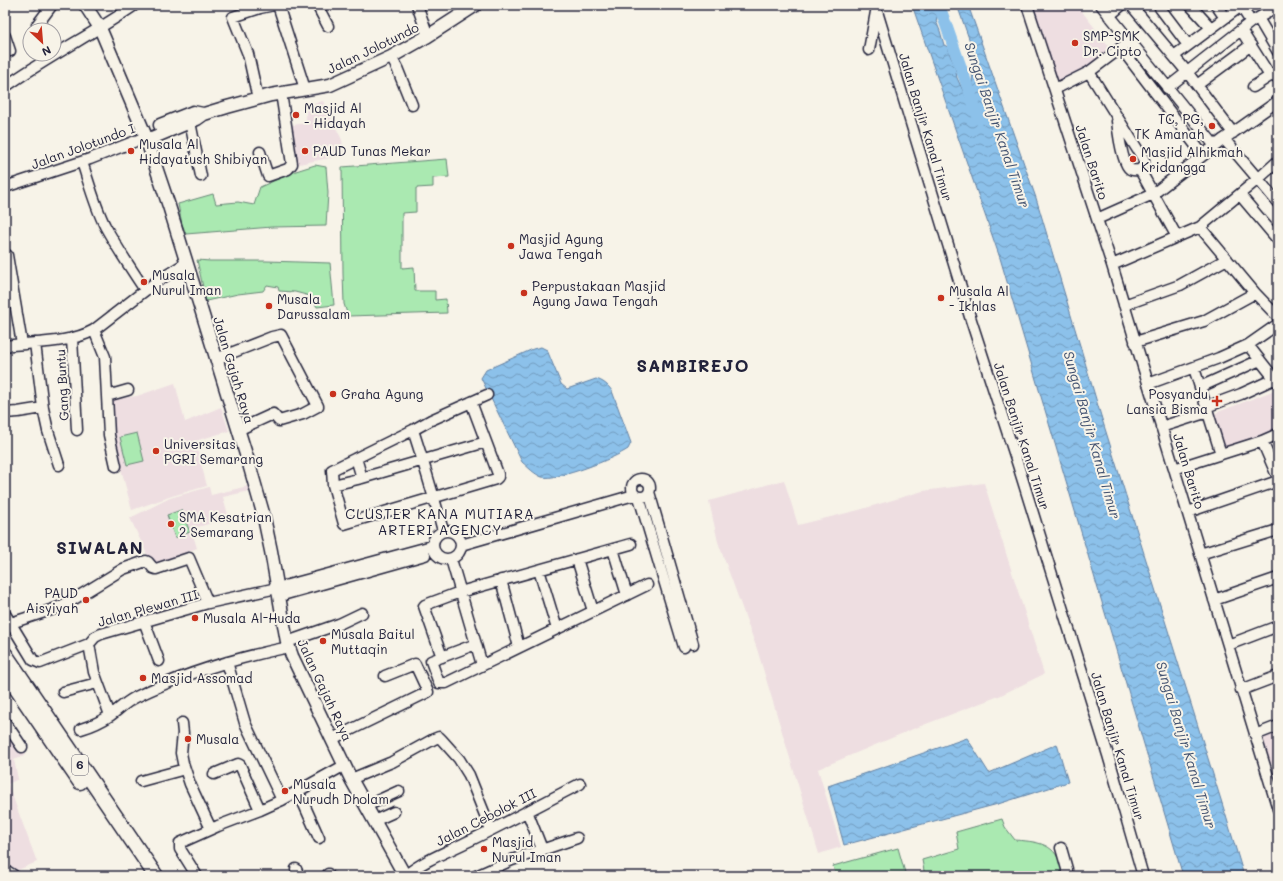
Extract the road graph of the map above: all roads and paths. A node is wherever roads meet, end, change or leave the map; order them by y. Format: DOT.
graph roads {
  1 [pos="52,5"];
  2 [pos="85,5"];
  3 [pos="135,5"];
  4 [pos="274,5"];
  5 [pos="278,5"];
  6 [pos="317,5"];
  7 [pos="417,5"];
  8 [pos="476,5"];
  9 [pos="1027,5"];
  10 [pos="1101,5"];
  11 [pos="1122,5"];
  12 [pos="1131,5"];
  13 [pos="1160,5"];
  14 [pos="1190,5"];
  15 [pos="1216,5"];
  16 [pos="1241,6"];
  17 [pos="876,8"];
  18 [pos="1275,9"];
  19 [pos="1109,16"];
  20 [pos="1225,18"];
  21 [pos="1255,20"];
  22 [pos="39,22"];
  23 [pos="328,26"];
  24 [pos="100,28"];
  25 [pos="1211,28"];
  26 [pos="1241,30"];
  27 [pos="5,36"];
  28 [pos="428,36"];
  29 [pos="1129,41"];
  30 [pos="1188,45"];
  31 [pos="1251,45"];
  32 [pos="1121,48"];
  33 [pos="869,50"];
  34 [pos="10,51"];
  35 [pos="1278,52"];
  36 [pos="1174,56"];
  37 [pos="391,57"];
  38 [pos="1089,72"];
  39 [pos="1187,72"];
  40 [pos="1274,74"];
  41 [pos="1197,85"];
  42 [pos="5,87"];
  43 [pos="1253,87"];
  44 [pos="1167,88"];
  45 [pos="305,89"];
  46 [pos="1055,89"];
  47 [pos="281,93"];
  48 [pos="258,99"];
  49 [pos="1278,101"];
  50 [pos="412,105"];
  51 [pos="204,114"];
  52 [pos="1117,119"];
  53 [pos="190,122"];
  54 [pos="1233,133"];
  55 [pos="146,136"];
  56 [pos="1224,139"];
  57 [pos="1132,143"];
  58 [pos="1215,146"];
  59 [pos="1121,148"];
  60 [pos="260,152"];
  61 [pos="1203,155"];
  62 [pos="82,162"];
  63 [pos="1278,162"];
  64 [pos="1140,170"];
  65 [pos="201,176"];
  66 [pos="1258,179"];
  67 [pos="5,187"];
  68 [pos="1153,194"];
  69 [pos="1240,195"];
  70 [pos="1278,204"];
  71 [pos="1097,219"];
  72 [pos="1200,227"];
  73 [pos="1177,237"];
  74 [pos="1278,240"];
  75 [pos="1227,259"];
  76 [pos="7,260"];
  77 [pos="186,263"];
  78 [pos="1112,265"];
  79 [pos="145,290"];
  80 [pos="9,293"];
  81 [pos="1255,293"];
  82 [pos="1124,305"];
  83 [pos="1278,318"];
  84 [pos="1278,324"];
  85 [pos="94,330"];
  86 [pos="72,338"];
  87 [pos="1136,342"];
  88 [pos="35,343"];
  89 [pos="22,344"];
  90 [pos="1248,345"];
  91 [pos="5,346"];
  92 [pos="216,359"];
  93 [pos="1260,360"];
  94 [pos="1194,368"];
  95 [pos="1276,381"];
  96 [pos="1148,384"];
  97 [pos="1200,387"];
  98 [pos="128,390"];
  99 [pos="487,395"];
  100 [pos="107,396"];
  101 [pos="471,402"];
  102 [pos="43,408"];
  103 [pos="1207,410"];
  104 [pos="5,412"];
  105 [pos="1162,427"];
  106 [pos="77,430"];
  107 [pos="238,430"];
  108 [pos="413,430"];
  109 [pos="1278,434"];
  110 [pos="1262,441"];
  111 [pos="486,442"];
  112 [pos="1221,454"];
  113 [pos="356,458"];
  114 [pos="423,461"];
  115 [pos="59,465"];
  116 [pos="116,466"];
  117 [pos="1174,468"];
  118 [pos="362,478"];
  119 [pos="1278,478"];
  120 [pos="1278,481"];
  121 [pos="333,486"];
  122 [pos="649,492"];
  123 [pos="434,496"];
  124 [pos="636,496"];
  125 [pos="1188,512"];
  126 [pos="1278,530"];
  127 [pos="444,531"];
  128 [pos="631,544"];
  129 [pos="461,545"];
  130 [pos="433,549"];
  131 [pos="614,549"];
  132 [pos="1200,554"];
  133 [pos="451,559"];
  134 [pos="577,559"];
  135 [pos="539,570"];
  136 [pos="1278,578"];
  137 [pos="501,580"];
  138 [pos="647,585"];
  139 [pos="278,592"];
  140 [pos="460,592"];
  141 [pos="627,595"];
  142 [pos="1214,600"];
  143 [pos="208,604"];
  144 [pos="593,611"];
  145 [pos="362,613"];
  146 [pos="5,614"];
  147 [pos="144,621"];
  148 [pos="11,623"];
  149 [pos="1278,626"];
  150 [pos="557,629"];
  151 [pos="89,644"];
  152 [pos="476,644"];
  153 [pos="288,645"];
  154 [pos="1228,645"];
  155 [pos="519,647"];
  156 [pos="5,654"];
  157 [pos="442,657"];
  158 [pos="159,661"];
  159 [pos="227,662"];
  160 [pos="482,665"];
  161 [pos="5,672"];
  162 [pos="385,676"];
  163 [pos="1278,676"];
  164 [pos="98,683"];
  165 [pos="1241,690"];
  166 [pos="64,692"];
  167 [pos="110,715"];
  168 [pos="5,722"];
  169 [pos="182,723"];
  170 [pos="1278,726"];
  171 [pos="81,730"];
  172 [pos="1255,735"];
  173 [pos="332,739"];
  174 [pos="22,747"];
  175 [pos="345,765"];
  176 [pos="185,769"];
  177 [pos="214,774"];
  178 [pos="352,779"];
  179 [pos="141,781"];
  180 [pos="580,784"];
  181 [pos="298,791"];
  182 [pos="399,791"];
  183 [pos="1276,796"];
  184 [pos="282,800"];
  185 [pos="366,806"];
  186 [pos="1278,809"];
  187 [pos="260,810"];
  188 [pos="527,811"];
  189 [pos="394,812"];
  190 [pos="374,821"];
  191 [pos="211,829"];
  192 [pos="491,830"];
  193 [pos="320,838"];
  194 [pos="577,838"];
  195 [pos="1061,848"];
  196 [pos="542,849"];
  197 [pos="5,871"];
  198 [pos="13,876"];
  199 [pos="145,876"];
  200 [pos="156,876"];
  201 [pos="196,876"];
  202 [pos="405,876"];
  203 [pos="476,876"];
  204 [pos="1068,876"];
  205 [pos="1143,876"];
  1 -- 22 [label="street"];
  2 -- 24 [label="main road, Jalan Gajah Raya"];
  3 -- 24 [label="street"];
  4 -- 48 [label="street"];
  5 -- 45 [label="street"];
  6 -- 23 [label="street"];
  7 -- 28 [label="street"];
  8 -- 28 [label="main road, Jalan Jolotundo"];
  9 -- 46 [label="street, Jalan Barito"];
  10 -- 19 [label="street"];
  11 -- 19 [label="street"];
  12 -- 36 [label="street"];
  13 -- 30 [label="street"];
  14 -- 25 [label="street"];
  15 -- 20 [label="street"];
  16 -- 20 [label="street"];
  16 -- 21 [label="street"];
  17 -- 33 [label="street"];
  17 -- 205 [label="street, Jalan Banjir Kanal Timur"];
  18 -- 21 [label="street"];
  19 -- 29 [label="street"];
  20 -- 25 [label="street"];
  21 -- 26 [label="street"];
  21 -- 35 [label="street"];
  24 -- 42 [label="street"];
  24 -- 55 [label="main road, Jalan Gajah Raya"];
  25 -- 30 [label="street"];
  26 -- 31 [label="street"];
  26 -- 39 [label="street"];
  27 -- 34 [label="street"];
  28 -- 37 [label="main road, Jalan Jolotundo"];
  29 -- 32 [label="street"];
  29 -- 44 [label="street"];
  30 -- 36 [label="street"];
  31 -- 40 [label="street"];
  31 -- 41 [label="street"];
  32 -- 38 [label="street"];
  32 -- 61 [label="street"];
  36 -- 39 [label="street"];
  37 -- 45 [label="main road, Jalan Jolotundo"];
  37 -- 50 [label="street"];
  38 -- 46 [label="street"];
  38 -- 52 [label="street"];
  39 -- 41 [label="street"];
  39 -- 44 [label="street"];
  40 -- 43 [label="street"];
  41 -- 54 [label="street"];
  44 -- 58 [label="street"];
  45 -- 47 [label="main road, Jalan Jolotundo"];
  46 -- 71 [label="street, Jalan Barito"];
  47 -- 48 [label="main road, Jalan Jolotundo"];
  47 -- 60 [label="street"];
  48 -- 51 [label="main road, Jalan Jolotundo"];
  49 -- 54 [label="street"];
  51 -- 53 [label="main road, Jalan Jolotundo"];
  51 -- 55 [label="main road, Jalan Jolotundo"];
  52 -- 57 [label="street"];
  52 -- 59 [label="street"];
  53 -- 55 [label="main road, Jalan Jolotundo"];
  53 -- 65 [label="street"];
  54 -- 56 [label="street"];
  55 -- 62 [label="street, Jalan Jolotundo I"];
  55 -- 77 [label="main road, Jalan Gajah Raya"];
  56 -- 58 [label="street"];
  56 -- 66 [label="street"];
  57 -- 59 [label="street"];
  57 -- 64 [label="street"];
  58 -- 61 [label="street"];
  59 -- 64 [label="street"];
  61 -- 68 [label="street"];
  62 -- 67 [label="street, Jalan Jolotundo I"];
  62 -- 79 [label="street"];
  63 -- 66 [label="street"];
  64 -- 68 [label="street"];
  66 -- 69 [label="street"];
  66 -- 70 [label="street"];
  68 -- 71 [label="street"];
  68 -- 73 [label="street"];
  69 -- 72 [label="street"];
  69 -- 74 [label="street"];
  71 -- 78 [label="street, Jalan Barito"];
  72 -- 73 [label="street"];
  72 -- 75 [label="street"];
  73 -- 78 [label="street"];
  75 -- 81 [label="street"];
  75 -- 82 [label="street"];
  76 -- 80 [label="street"];
  77 -- 79 [label="street"];
  77 -- 92 [label="main road, Jalan Gajah Raya"];
  78 -- 82 [label="street, Jalan Barito"];
  79 -- 85 [label="street"];
  80 -- 89 [label="street"];
  81 -- 83 [label="street"];
  81 -- 87 [label="street"];
  82 -- 87 [label="street, Jalan Barito"];
  84 -- 90 [label="street"];
  85 -- 86 [label="street"];
  85 -- 100 [label="street"];
  86 -- 88 [label="street"];
  86 -- 106 [label="street, Gang Buntu"];
  87 -- 96 [label="street, Jalan Barito"];
  88 -- 89 [label="street"];
  88 -- 102 [label="street"];
  89 -- 91 [label="street"];
  90 -- 93 [label="street"];
  90 -- 94 [label="street"];
  92 -- 107 [label="main road, Jalan Gajah Raya"];
  92 -- 107 [label="street"];
  93 -- 95 [label="street"];
  93 -- 97 [label="street"];
  94 -- 96 [label="street"];
  94 -- 97 [label="street"];
  95 -- 103 [label="street"];
  96 -- 105 [label="street, Jalan Barito"];
  97 -- 103 [label="street"];
  98 -- 100 [label="street"];
  99 -- 101 [label="street"];
  100 -- 116 [label="street"];
  101 -- 108 [label="street"];
  101 -- 111 [label="street"];
  102 -- 104 [label="street"];
  102 -- 115 [label="street"];
  103 -- 105 [label="street"];
  103 -- 112 [label="street"];
  105 -- 117 [label="street, Jalan Barito"];
  107 -- 139 [label="main road, Jalan Gajah Raya"];
  108 -- 113 [label="street"];
  108 -- 114 [label="street"];
  109 -- 110 [label="street"];
  110 -- 112 [label="street"];
  110 -- 119 [label="street"];
  111 -- 114 [label="street"];
  111 -- 123 [label="street"];
  112 -- 117 [label="street"];
  113 -- 118 [label="street"];
  113 -- 121 [label="street"];
  114 -- 118 [label="street"];
  114 -- 123 [label="street"];
  117 -- 125 [label="street, Jalan Barito"];
  118 -- 121 [label="street"];
  120 -- 125 [label="street"];
  121 -- 123 [label="street"];
  122 -- 124 [label="street"];
  122 -- 124 [label="street"];
  122 -- 124 [label="street"];
  123 -- 127 [label="street"];
  124 -- 129 [label="street"];
  125 -- 132 [label="street, Jalan Barito"];
  126 -- 132 [label="street"];
  127 -- 129 [label="street"];
  127 -- 130 [label="street"];
  128 -- 131 [label="street"];
  129 -- 133 [label="street"];
  130 -- 133 [label="street"];
  130 -- 139 [label="street, Jalan Plewan III"];
  131 -- 134 [label="street"];
  131 -- 141 [label="street"];
  132 -- 142 [label="street, Jalan Barito"];
  133 -- 140 [label="street"];
  134 -- 135 [label="street"];
  134 -- 144 [label="street"];
  135 -- 137 [label="street"];
  135 -- 150 [label="street"];
  136 -- 142 [label="street"];
  137 -- 140 [label="street"];
  137 -- 155 [label="street"];
  138 -- 141 [label="street"];
  139 -- 143 [label="street, Jalan Plewan III"];
  139 -- 153 [label="main road, Jalan Gajah Raya"];
  140 -- 152 [label="street"];
  140 -- 157 [label="street"];
  141 -- 144 [label="street"];
  142 -- 154 [label="street, Jalan Barito"];
  143 -- 147 [label="street, Jalan Plewan III"];
  143 -- 148 [label="street, Jalan Plewan III"];
  144 -- 150 [label="street"];
  145 -- 153 [label="street"];
  146 -- 148 [label="street"];
  147 -- 151 [label="street, Jalan Plewan III"];
  147 -- 158 [label="street"];
  148 -- 151 [label="street, Jalan Plewan III"];
  149 -- 154 [label="street"];
  150 -- 155 [label="street"];
  151 -- 164 [label="street"];
  152 -- 157 [label="street"];
  152 -- 160 [label="street"];
  153 -- 159 [label="street"];
  153 -- 173 [label="main road, Jalan Gajah Raya"];
  154 -- 165 [label="street, Jalan Barito"];
  155 -- 160 [label="street"];
  156 -- 200 [label="highway, 6"];
  157 -- 160 [label="street"];
  159 -- 167 [label="street"];
  159 -- 184 [label="street"];
  161 -- 199 [label="highway, 6"];
  162 -- 173 [label="street"];
  163 -- 165 [label="street"];
  164 -- 166 [label="street"];
  164 -- 167 [label="street"];
  165 -- 172 [label="street, Jalan Barito"];
  167 -- 171 [label="street"];
  168 -- 174 [label="street"];
  169 -- 176 [label="street"];
  170 -- 172 [label="street"];
  172 -- 183 [label="street, Jalan Barito"];
  173 -- 175 [label="main road, Jalan Gajah Raya"];
  175 -- 178 [label="main road, Jalan Gajah Raya"];
  175 -- 181 [label="street"];
  176 -- 179 [label="street"];
  176 -- 191 [label="street"];
  177 -- 187 [label="street"];
  178 -- 185 [label="main road, Jalan Gajah Raya"];
  178 -- 192 [label="street"];
  180 -- 188 [label="street, Jalan Cebolok III"];
  181 -- 184 [label="street"];
  181 -- 193 [label="street"];
  182 -- 185 [label="street"];
  183 -- 186 [label="street, Jalan Barito"];
  184 -- 187 [label="street"];
  185 -- 190 [label="main road, Jalan Gajah Raya"];
  187 -- 191 [label="street"];
  188 -- 192 [label="street, Jalan Cebolok III"];
  188 -- 196 [label="street"];
  189 -- 190 [label="street"];
  190 -- 202 [label="main road, Jalan Gajah Raya"];
  191 -- 201 [label="street"];
  192 -- 202 [label="street, Jalan Cebolok III"];
  194 -- 196 [label="street"];
  195 -- 204 [label="street"];
  196 -- 203 [label="street"];
  197 -- 198 [label="main road"];
}
